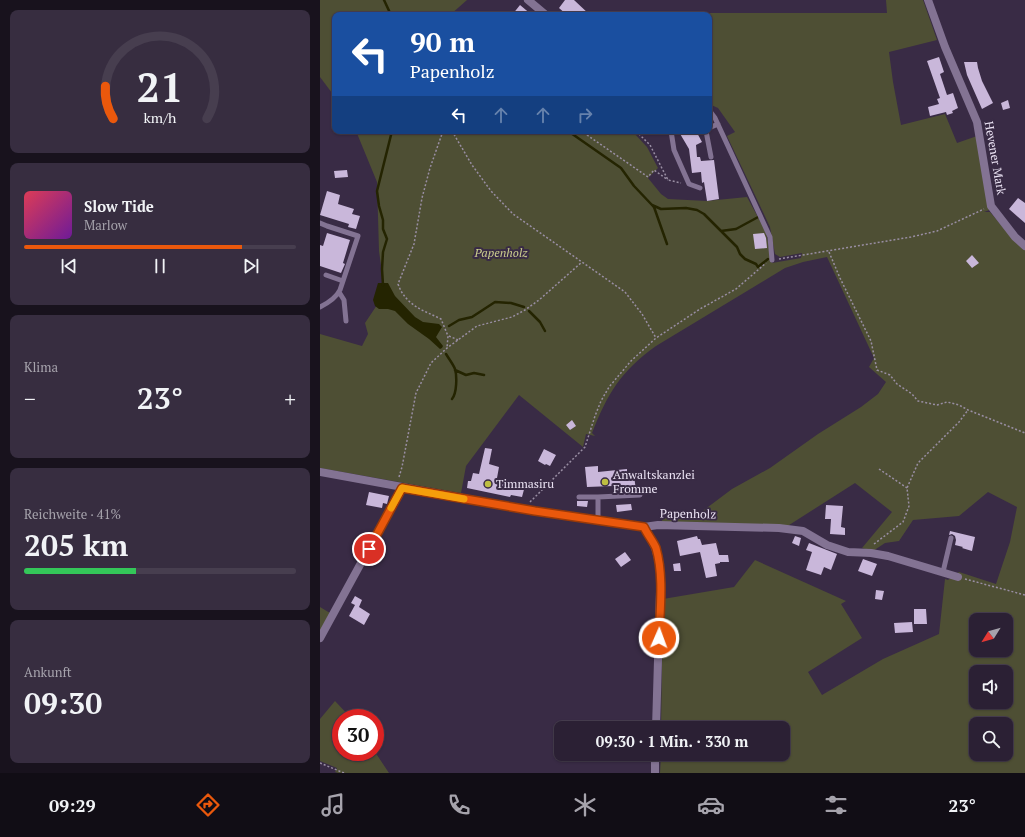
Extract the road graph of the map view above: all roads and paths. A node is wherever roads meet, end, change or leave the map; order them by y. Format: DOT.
graph roads {
  1 [pos="528,0"];
  2 [pos="928,0"];
  3 [pos="542,12"];
  4 [pos="712,115"];
  5 [pos="718,124"];
  6 [pos="712,127"];
  7 [pos="442,134"];
  8 [pos="454,134"];
  9 [pos="639,134"];
  10 [pos="671,134"];
  11 [pos="707,134"];
  12 [pos="587,135"];
  13 [pos="711,157"];
  14 [pos="668,180"];
  15 [pos="689,184"];
  16 [pos="700,188"];
  17 [pos="991,206"];
  18 [pos="320,222"];
  19 [pos="1025,246"];
  20 [pos="829,252"];
  21 [pos="772,260"];
  22 [pos="582,262"];
  23 [pos="326,275"];
  24 [pos="343,282"];
  25 [pos="339,292"];
  26 [pos="320,307"];
  27 [pos="346,321"];
  28 [pos="448,336"];
  29 [pos="656,338"];
  30 [pos="458,340"];
  31 [pos="447,348"];
  32 [pos="968,410"];
  33 [pos="1025,433"];
  34 [pos="879,469"];
  35 [pos="320,472"];
  36 [pos="399,487"];
  37 [pos="907,488"];
  38 [pos="640,495"];
  39 [pos="579,497"];
  40 [pos="598,497"];
  41 [pos="523,509"];
  42 [pos="598,519"];
  43 [pos="644,527"];
  44 [pos="951,538"];
  45 [pos="871,553"];
  46 [pos="942,572"];
  47 [pos="958,577"];
  48 [pos="1025,595"];
  49 [pos="320,638"];
  50 [pos="656,721"];
  51 [pos="655,761"];
  52 [pos="320,763"];
  53 [pos="344,773"];
  54 [pos="655,773"];
  1 -- 3 [label="street"];
  2 -- 17 [label="street, Hevener Mark"];
  4 -- 5 [label="lane"];
  5 -- 6 [label="lane"];
  5 -- 21 [label="lane"];
  7 -- 28 [label="path"];
  8 -- 22 [label="path"];
  9 -- 14 [label="path"];
  10 -- 15 [label="lane"];
  11 -- 13 [label="lane"];
  12 -- 14 [label="path"];
  14 -- 15 [label="path"];
  15 -- 16 [label="lane"];
  17 -- 19 [label="street, Hevener Mark"];
  17 -- 20 [label="path"];
  18 -- 24 [label="lane"];
  20 -- 21 [label="path"];
  20 -- 32 [label="path"];
  21 -- 29 [label="path"];
  22 -- 29 [label="path"];
  22 -- 30 [label="path"];
  23 -- 24 [label="lane"];
  24 -- 25 [label="lane"];
  25 -- 26 [label="lane"];
  25 -- 27 [label="lane"];
  28 -- 30 [label="path"];
  28 -- 31 [label="path"];
  29 -- 41 [label="path"];
  30 -- 31 [label="path"];
  31 -- 36 [label="path"];
  32 -- 33 [label="path"];
  32 -- 37 [label="path"];
  34 -- 37 [label="path"];
  35 -- 36 [label="street, Papenholz"];
  36 -- 41 [label="street, Papenholz"];
  36 -- 49 [label="street"];
  37 -- 45 [label="path"];
  38 -- 40 [label="lane"];
  39 -- 40 [label="lane"];
  40 -- 42 [label="lane"];
  41 -- 42 [label="street, Papenholz"];
  42 -- 43 [label="street, Papenholz"];
  43 -- 45 [label="street, Papenholz"];
  43 -- 50 [label="street"];
  44 -- 46 [label="lane"];
  45 -- 46 [label="street, Papenholz"];
  46 -- 47 [label="street, Papenholz"];
  47 -- 48 [label="path"];
  51 -- 54 [label="street"];
  52 -- 53 [label="path"];
}
